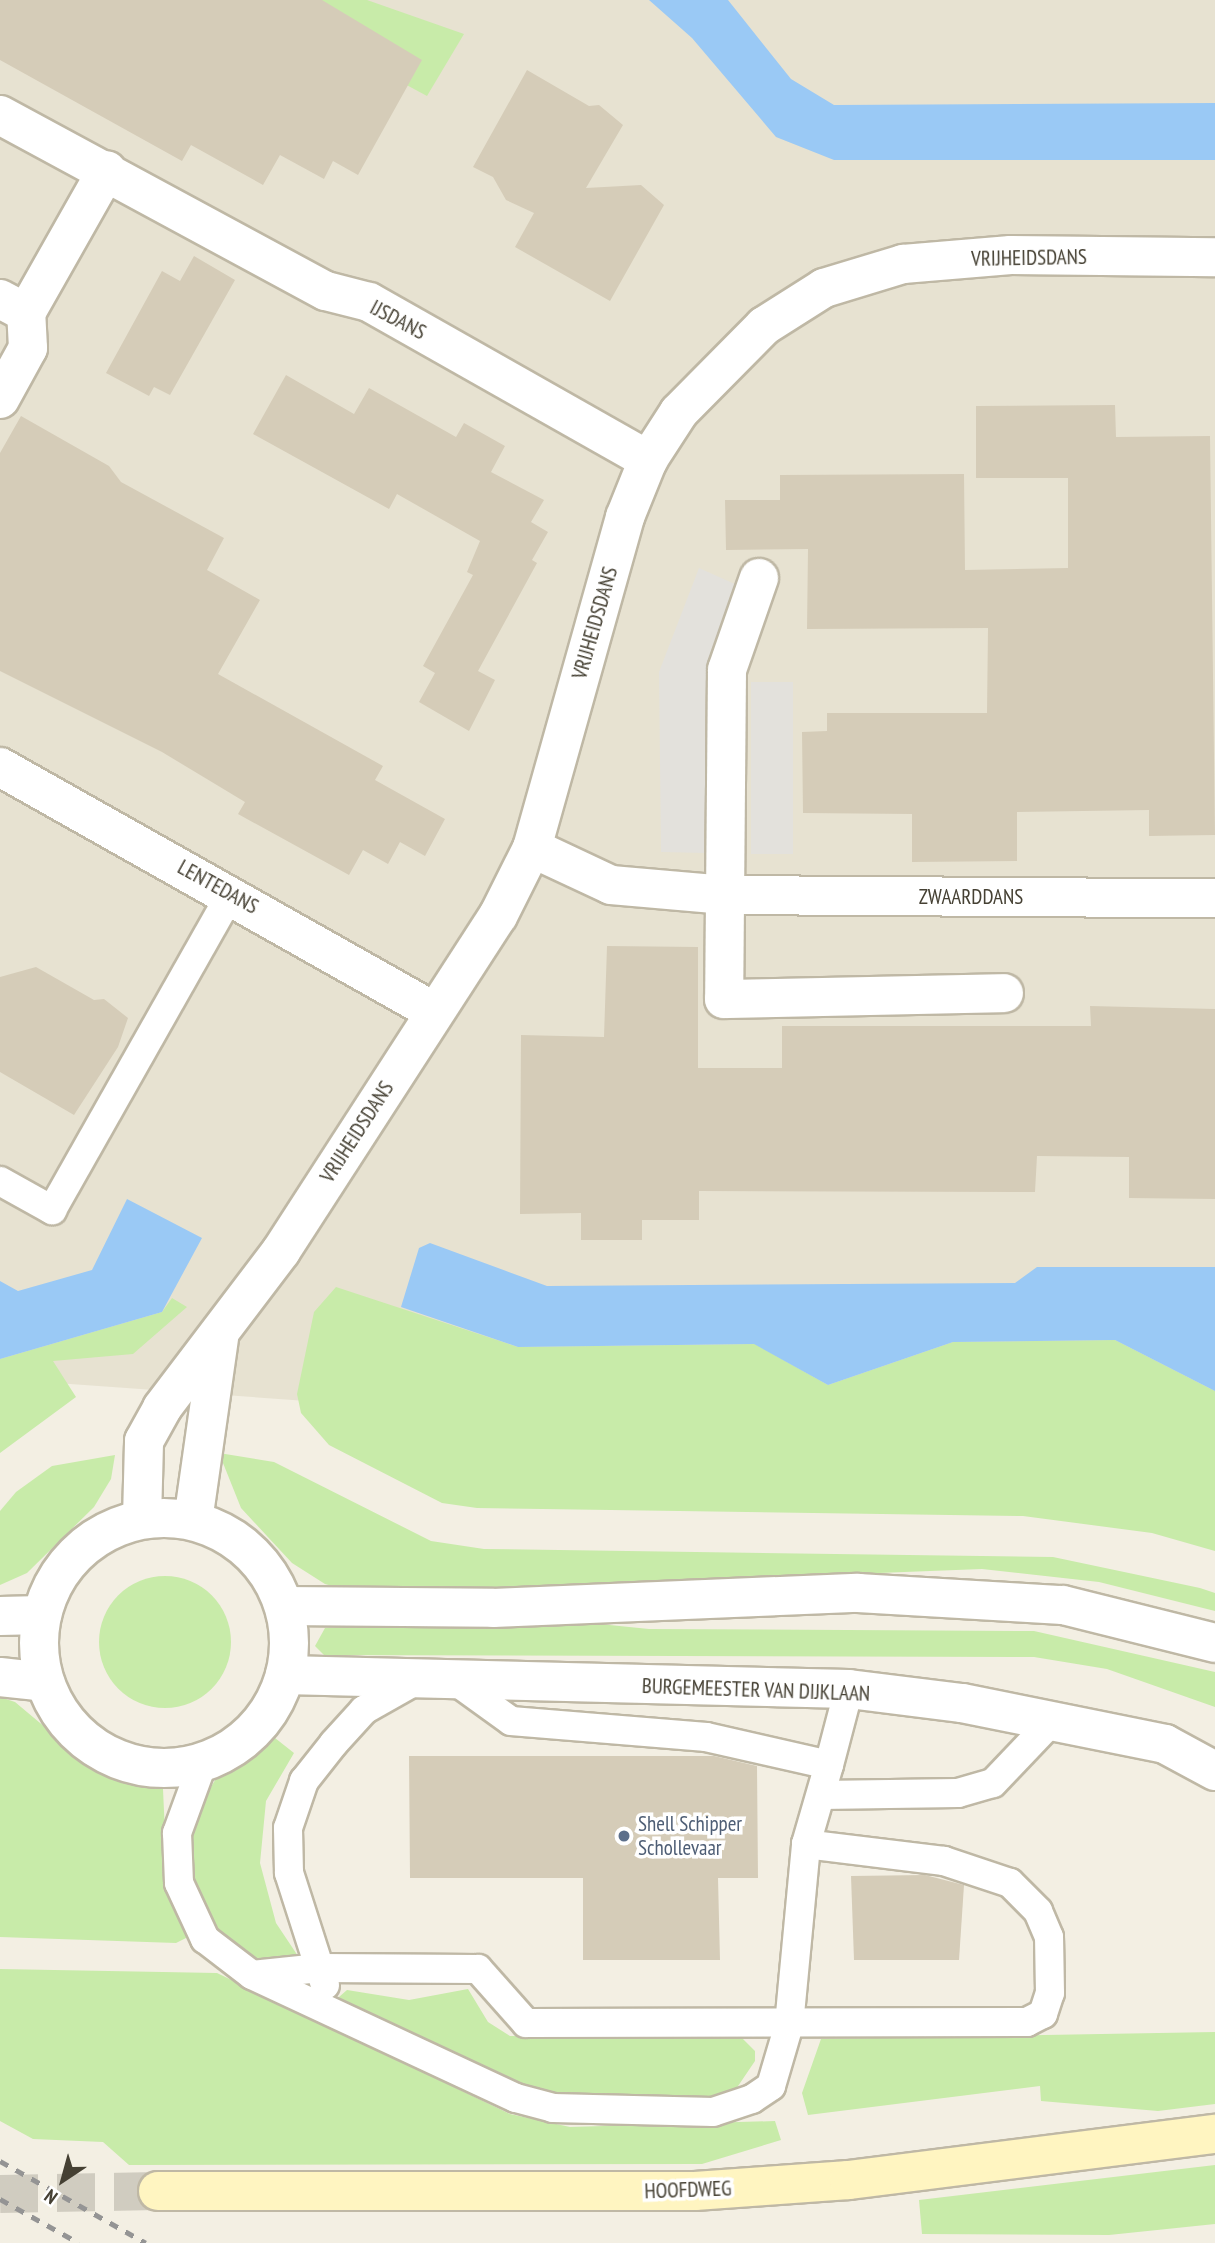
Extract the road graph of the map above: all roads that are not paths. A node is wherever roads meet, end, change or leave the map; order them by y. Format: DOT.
graph roads {
  1 [pos="0,116"];
  2 [pos="107,170"];
  3 [pos="1215,257"];
  4 [pos="13,306"];
  5 [pos="0,399"];
  6 [pos="648,460"];
  7 [pos="759,578"];
  8 [pos="0,767"];
  9 [pos="532,848"];
  10 [pos="230,894"];
  11 [pos="726,895"];
  12 [pos="1215,898"];
  13 [pos="1004,993"];
  14 [pos="434,1012"];
  15 [pos="0,1181"];
  16 [pos="219,1338"];
  17 [pos="142,1519"];
  18 [pos="193,1521"];
  19 [pos="284,1606"];
  20 [pos="42,1615"];
  21 [pos="0,1616"];
  22 [pos="1215,1643"];
  23 [pos="285,1675"];
  24 [pos="0,1677"];
  25 [pos="416,1680"];
  26 [pos="454,1680"];
  27 [pos="45,1682"];
  28 [pos="849,1689"];
  29 [pos="1054,1720"];
  30 [pos="203,1762"];
  31 [pos="829,1765"];
  32 [pos="1215,1771"];
  33 [pos="821,1795"];
  34 [pos="806,1844"];
  35 [pos="320,1968"];
  36 [pos="252,1975"];
  37 [pos="332,2014"];
  38 [pos="789,2025"];
  39 [pos="1215,2134"];
  40 [pos="158,2191"];
  1 -- 2 [label="street, IJSDANS"];
  2 -- 4 [label="street"];
  2 -- 6 [label="street, IJSDANS"];
  3 -- 6 [label="street, VRIJHEIDSDANS"];
  4 -- 5 [label="street"];
  6 -- 9 [label="street, VRIJHEIDSDANS"];
  7 -- 11 [label="street"];
  8 -- 10 [label="street, LENTEDANS"];
  9 -- 11 [label="street, ZWAARDDANS"];
  9 -- 14 [label="street, VRIJHEIDSDANS"];
  10 -- 14 [label="street, LENTEDANS"];
  10 -- 15 [label="lane"];
  11 -- 12 [label="street, ZWAARDDANS"];
  11 -- 13 [label="street"];
  14 -- 16 [label="street, VRIJHEIDSDANS"];
  16 -- 17 [label="street, VRIJHEIDSDANS"];
  16 -- 18 [label="street, VRIJHEIDSDANS"];
  17 -- 18 [label="street"];
  17 -- 20 [label="street"];
  18 -- 19 [label="street"];
  19 -- 22 [label="street"];
  19 -- 23 [label="street"];
  20 -- 21 [label="street"];
  20 -- 27 [label="street"];
  23 -- 25 [label="street, BURGEMEESTER VAN DIJKLAAN"];
  23 -- 30 [label="street"];
  24 -- 27 [label="street"];
  25 -- 26 [label="street, BURGEMEESTER VAN DIJKLAAN"];
  25 -- 35 [label="lane"];
  26 -- 28 [label="street, BURGEMEESTER VAN DIJKLAAN"];
  26 -- 31 [label="lane"];
  27 -- 30 [label="street"];
  28 -- 29 [label="street, BURGEMEESTER VAN DIJKLAAN"];
  28 -- 31 [label="lane"];
  29 -- 32 [label="street, BURGEMEESTER VAN DIJKLAAN"];
  29 -- 33 [label="lane"];
  30 -- 36 [label="lane"];
  31 -- 33 [label="lane"];
  33 -- 34 [label="lane"];
  34 -- 38 [label="lane"];
  34 -- 38 [label="lane"];
  35 -- 36 [label="lane"];
  35 -- 37 [label="lane"];
  35 -- 38 [label="lane"];
  36 -- 37 [label="lane"];
  37 -- 38 [label="lane"];
  39 -- 40 [label="main road, HOOFDWEG"];
}
